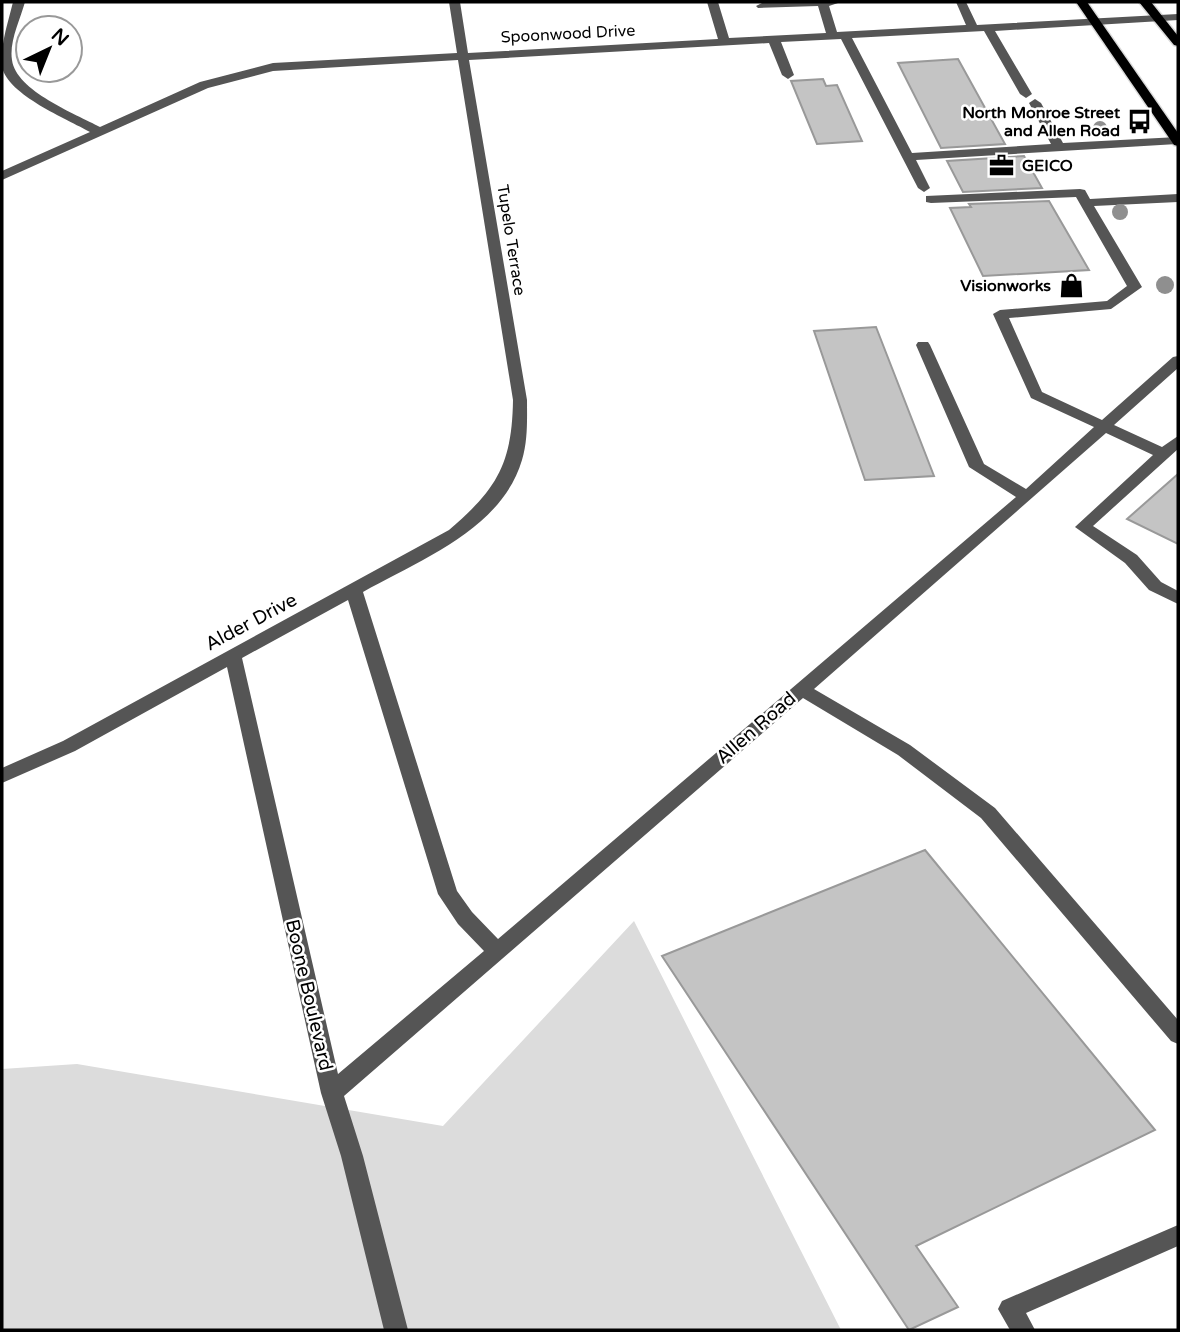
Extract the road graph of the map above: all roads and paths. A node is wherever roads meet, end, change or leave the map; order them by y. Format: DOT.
graph roads {
  1 [pos="19,2"];
  2 [pos="454,2"];
  3 [pos="712,2"];
  4 [pos="823,2"];
  5 [pos="836,2"];
  6 [pos="961,2"];
  7 [pos="1082,2"];
  8 [pos="1145,2"];
  9 [pos="762,6"];
  10 [pos="1178,17"];
  11 [pos="1157,18"];
  12 [pos="1095,20"];
  13 [pos="987,26"];
  14 [pos="972,27"];
  15 [pos="838,35"];
  16 [pos="773,38"];
  17 [pos="724,41"];
  18 [pos="1178,43"];
  19 [pos="462,56"];
  20 [pos="788,75"];
  21 [pos="100,132"];
  22 [pos="1178,141"];
  23 [pos="1059,147"];
  24 [pos="907,157"];
  25 [pos="2,176"];
  26 [pos="1178,198"];
  27 [pos="1086,203"];
  28 [pos="923,345"];
  29 [pos="1178,360"];
  30 [pos="1178,375"];
  31 [pos="1152,384"];
  32 [pos="1104,426"];
  33 [pos="1178,441"];
  34 [pos="1164,454"];
  35 [pos="505,483"];
  36 [pos="1027,496"];
  37 [pos="354,591"];
  38 [pos="1178,598"];
  39 [pos="233,656"];
  40 [pos="801,689"];
  41 [pos="2,776"];
  42 [pos="497,951"];
  43 [pos="1178,1035"];
  44 [pos="332,1093"];
  45 [pos="1178,1235"];
  46 [pos="396,1330"];
  47 [pos="1023,1330"];
  1 -- 21 [label="street"];
  2 -- 19 [label="street, Tupelo Terrace"];
  3 -- 17 [label="street"];
  4 -- 5 [label="street"];
  4 -- 9 [label="street"];
  4 -- 15 [label="street"];
  6 -- 14 [label="street"];
  7 -- 12 [label="main road"];
  8 -- 11 [label="main road"];
  10 -- 11 [label="street, Spoonwood Drive"];
  11 -- 12 [label="street, Spoonwood Drive"];
  11 -- 18 [label="main road"];
  12 -- 13 [label="street, Spoonwood Drive"];
  12 -- 22 [label="main road"];
  13 -- 14 [label="street, Spoonwood Drive"];
  13 -- 23 [label="street"];
  14 -- 15 [label="street, Spoonwood Drive"];
  15 -- 16 [label="street, Spoonwood Drive"];
  15 -- 24 [label="street"];
  16 -- 17 [label="street, Spoonwood Drive"];
  16 -- 20 [label="street"];
  17 -- 19 [label="street, Spoonwood Drive"];
  19 -- 21 [label="street, Spoonwood Drive"];
  19 -- 35 [label="street, Tupelo Terrace"];
  21 -- 25 [label="street, Spoonwood Drive"];
  22 -- 23 [label="street"];
  23 -- 24 [label="street"];
  24 -- 27 [label="street"];
  26 -- 27 [label="street"];
  27 -- 32 [label="street"];
  28 -- 36 [label="street"];
  29 -- 31 [label="street, Allen Road"];
  30 -- 31 [label="street"];
  31 -- 32 [label="street, Allen Road"];
  32 -- 34 [label="street"];
  32 -- 36 [label="street, Allen Road"];
  33 -- 34 [label="street"];
  34 -- 38 [label="street"];
  35 -- 37 [label="street, Alder Drive"];
  36 -- 40 [label="street, Allen Road"];
  37 -- 39 [label="street, Alder Drive"];
  37 -- 42 [label="street"];
  39 -- 41 [label="street, Alder Drive"];
  39 -- 44 [label="street, Boone Boulevard"];
  40 -- 42 [label="street, Allen Road"];
  40 -- 43 [label="street"];
  42 -- 44 [label="street, Allen Road"];
  44 -- 46 [label="street, Boone Boulevard"];
  45 -- 47 [label="street"];
}
